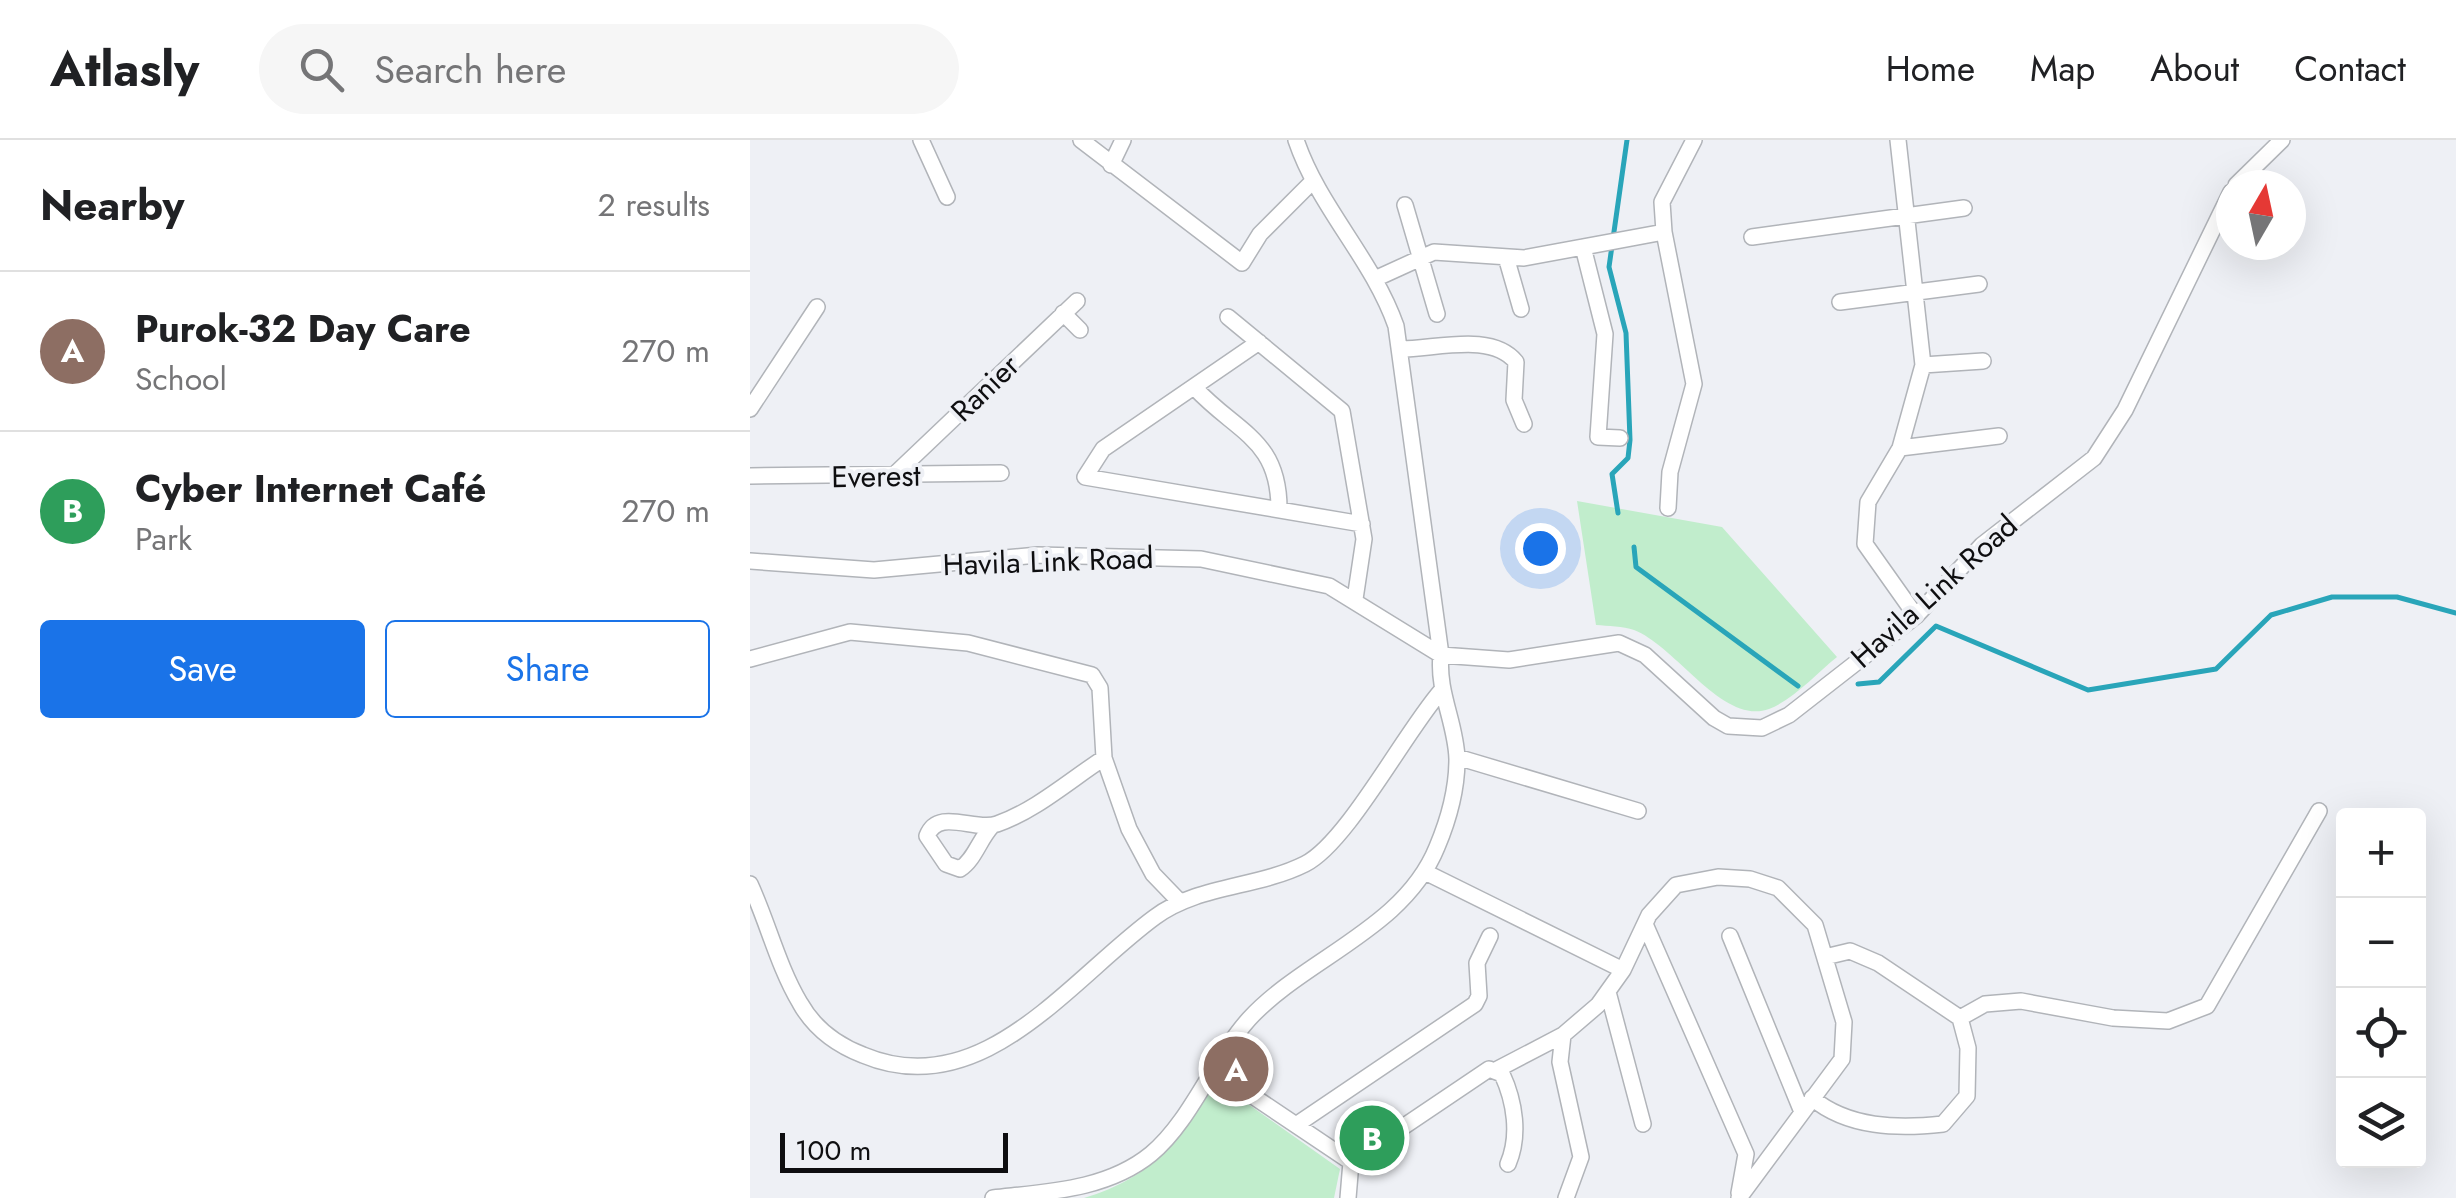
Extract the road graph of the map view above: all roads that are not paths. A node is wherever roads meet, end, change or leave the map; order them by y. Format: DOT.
graph roads {
  1 [pos="921,140"];
  2 [pos="1082,140"];
  3 [pos="1123,140"];
  4 [pos="1296,140"];
  5 [pos="1694,140"];
  6 [pos="1898,140"];
  7 [pos="2282,140"];
  8 [pos="1110,166"];
  9 [pos="2251,170"];
  10 [pos="1314,181"];
  11 [pos="947,196"];
  12 [pos="1405,206"];
  13 [pos="1964,208"];
  14 [pos="1905,214"];
  15 [pos="2216,223"];
  16 [pos="1664,232"];
  17 [pos="1752,237"];
  18 [pos="1583,247"];
  19 [pos="1420,256"];
  20 [pos="1506,258"];
  21 [pos="1377,278"];
  22 [pos="1980,284"];
  23 [pos="1913,291"];
  24 [pos="1076,300"];
  25 [pos="1840,302"];
  26 [pos="818,307"];
  27 [pos="1521,309"];
  28 [pos="1063,313"];
  29 [pos="1437,314"];
  30 [pos="1228,317"];
  31 [pos="1080,330"];
  32 [pos="1259,342"];
  33 [pos="1401,349"];
  34 [pos="1982,361"];
  35 [pos="1923,365"];
  36 [pos="1195,388"];
  37 [pos="750,410"];
  38 [pos="1524,424"];
  39 [pos="1999,436"];
  40 [pos="1620,438"];
  41 [pos="1900,448"];
  42 [pos="1001,474"];
  43 [pos="750,476"];
  44 [pos="893,476"];
  45 [pos="1668,508"];
  46 [pos="1279,509"];
  47 [pos="1362,524"];
  48 [pos="750,561"];
  49 [pos="1356,599"];
  50 [pos="1916,616"];
  51 [pos="1441,655"];
  52 [pos="750,659"];
  53 [pos="1441,692"];
  54 [pos="1457,757"];
  55 [pos="1104,758"];
  56 [pos="1638,811"];
  57 [pos="2319,811"];
  58 [pos="992,826"];
  59 [pos="1425,872"];
  60 [pos="750,884"];
  61 [pos="1180,902"];
  62 [pos="1644,924"];
  63 [pos="1490,936"];
  64 [pos="1730,936"];
  65 [pos="1825,957"];
  66 [pos="1622,970"];
  67 [pos="1608,992"];
  68 [pos="1960,1018"];
  69 [pos="1563,1035"];
  70 [pos="1214,1070"];
  71 [pos="1496,1070"];
  72 [pos="1807,1105"];
  73 [pos="1644,1124"];
  74 [pos="1296,1125"];
  75 [pos="1351,1162"];
  76 [pos="1508,1164"];
  77 [pos="1075,1192"];
  78 [pos="993,1198"];
  79 [pos="1348,1198"];
  80 [pos="1566,1198"];
  81 [pos="1739,1198"];
  1 -- 11 [label="street"];
  2 -- 8 [label="street"];
  3 -- 8 [label="street"];
  4 -- 10 [label="street"];
  5 -- 16 [label="street"];
  6 -- 14 [label="street"];
  7 -- 9 [label="street"];
  8 -- 10 [label="street"];
  10 -- 21 [label="street"];
  12 -- 19 [label="street"];
  13 -- 14 [label="street"];
  14 -- 17 [label="street"];
  14 -- 23 [label="street"];
  15 -- 50 [label="street, Havila Link Road"];
  16 -- 18 [label="street"];
  16 -- 45 [label="street"];
  18 -- 20 [label="street"];
  18 -- 40 [label="street"];
  19 -- 20 [label="street"];
  19 -- 21 [label="street"];
  19 -- 29 [label="street"];
  20 -- 27 [label="street"];
  21 -- 33 [label="street"];
  22 -- 23 [label="street"];
  23 -- 25 [label="street"];
  23 -- 35 [label="street"];
  24 -- 28 [label="street, Ranier"];
  26 -- 37 [label="street"];
  28 -- 31 [label="street"];
  28 -- 44 [label="street, Ranier"];
  30 -- 32 [label="street"];
  32 -- 36 [label="street"];
  32 -- 47 [label="street"];
  33 -- 38 [label="street"];
  33 -- 51 [label="street"];
  34 -- 35 [label="street"];
  35 -- 41 [label="street"];
  36 -- 46 [label="street"];
  36 -- 46 [label="street"];
  39 -- 41 [label="street"];
  41 -- 50 [label="street"];
  42 -- 44 [label="street, Everest"];
  43 -- 44 [label="street, Everest"];
  46 -- 47 [label="street"];
  47 -- 49 [label="street"];
  48 -- 49 [label="street, Havila Link Road"];
  49 -- 51 [label="street, Havila Link Road"];
  50 -- 51 [label="street, Havila Link Road"];
  51 -- 53 [label="street"];
  52 -- 55 [label="street"];
  53 -- 54 [label="street"];
  53 -- 61 [label="street"];
  54 -- 56 [label="street"];
  54 -- 59 [label="street"];
  55 -- 58 [label="street"];
  55 -- 61 [label="street"];
  57 -- 68 [label="street"];
  59 -- 66 [label="street"];
  59 -- 70 [label="street"];
  60 -- 61 [label="street"];
  62 -- 65 [label="street"];
  62 -- 66 [label="street"];
  62 -- 81 [label="street"];
  63 -- 74 [label="street"];
  64 -- 72 [label="street"];
  65 -- 68 [label="street"];
  65 -- 72 [label="street"];
  66 -- 67 [label="street"];
  67 -- 69 [label="street"];
  67 -- 73 [label="street"];
  68 -- 72 [label="street"];
  69 -- 71 [label="street"];
  69 -- 80 [label="street"];
  70 -- 74 [label="street"];
  70 -- 77 [label="street"];
  71 -- 75 [label="street"];
  71 -- 76 [label="street"];
  72 -- 81 [label="street"];
  74 -- 75 [label="street"];
  75 -- 79 [label="street"];
  77 -- 78 [label="street"];
}
